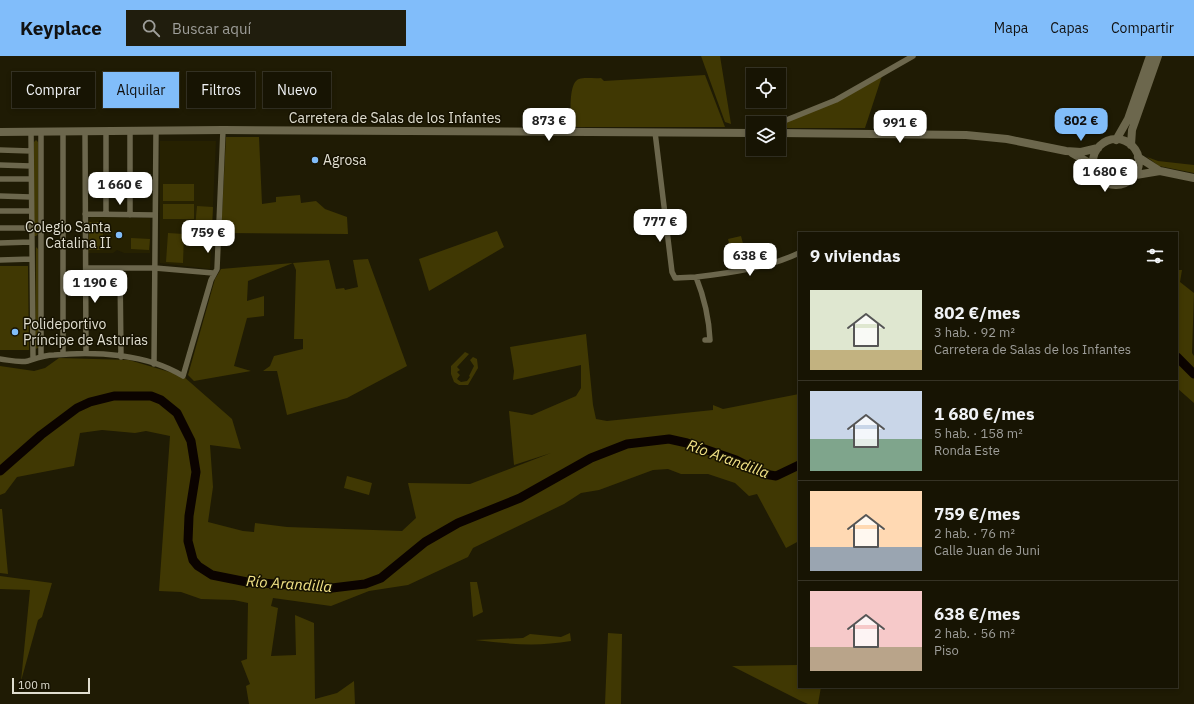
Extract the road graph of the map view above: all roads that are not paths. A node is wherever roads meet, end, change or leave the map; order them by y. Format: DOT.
graph roads {
  1 [pos="913,56"];
  2 [pos="1150,56"];
  3 [pos="1158,56"];
  4 [pos="786,120"];
  5 [pos="223,130"];
  6 [pos="63,131"];
  7 [pos="85,131"];
  8 [pos="106,131"];
  9 [pos="130,131"];
  10 [pos="156,131"];
  11 [pos="0,132"];
  12 [pos="36,132"];
  13 [pos="655,132"];
  14 [pos="746,133"];
  15 [pos="786,133"];
  16 [pos="1116,140"];
  17 [pos="1131,145"];
  18 [pos="1098,148"];
  19 [pos="0,150"];
  20 [pos="31,151"];
  21 [pos="1066,151"];
  22 [pos="1138,157"];
  23 [pos="0,165"];
  24 [pos="1093,165"];
  25 [pos="31,166"];
  26 [pos="1160,171"];
  27 [pos="1136,174"];
  28 [pos="1194,178"];
  29 [pos="0,179"];
  30 [pos="31,180"];
  31 [pos="0,196"];
  32 [pos="31,197"];
  33 [pos="0,211"];
  34 [pos="31,211"];
  35 [pos="85,214"];
  36 [pos="106,214"];
  37 [pos="130,215"];
  38 [pos="155,215"];
  39 [pos="0,228"];
  40 [pos="31,228"];
  41 [pos="41,238"];
  42 [pos="31,240"];
  43 [pos="0,243"];
  44 [pos="798,254"];
  45 [pos="0,260"];
  46 [pos="32,260"];
  47 [pos="86,268"];
  48 [pos="120,268"];
  49 [pos="155,268"];
  50 [pos="214,273"];
  51 [pos="696,277"];
  52 [pos="705,340"];
  53 [pos="86,353"];
  54 [pos="63,354"];
  55 [pos="41,356"];
  56 [pos="120,357"];
  57 [pos="33,358"];
  58 [pos="0,359"];
  59 [pos="154,364"];
  1 -- 4 [label="street"];
  2 -- 16 [label="main road"];
  3 -- 17 [label="main road"];
  5 -- 10 [label="main road, Carretera de Salas de los Infantes"];
  5 -- 13 [label="main road, Carretera de Salas de los Infantes"];
  5 -- 50 [label="street"];
  6 -- 7 [label="main road, Carretera de Salas de los Infantes"];
  6 -- 12 [label="main road, Carretera de Salas de los Infantes"];
  6 -- 54 [label="street"];
  7 -- 8 [label="main road, Carretera de Salas de los Infantes"];
  7 -- 35 [label="street"];
  8 -- 9 [label="main road, Carretera de Salas de los Infantes"];
  8 -- 36 [label="street"];
  9 -- 10 [label="main road, Carretera de Salas de los Infantes"];
  9 -- 37 [label="street"];
  10 -- 38 [label="street"];
  11 -- 12 [label="main road, Carretera de Salas de los Infantes"];
  12 -- 20 [label="street"];
  12 -- 41 [label="street"];
  13 -- 14 [label="main road, Carretera de Salas de los Infantes"];
  13 -- 51 [label="street"];
  15 -- 21 [label="main road"];
  16 -- 17 [label="main road"];
  16 -- 18 [label="main road"];
  17 -- 22 [label="main road"];
  18 -- 21 [label="main road"];
  18 -- 24 [label="main road"];
  19 -- 20 [label="street"];
  20 -- 25 [label="street"];
  21 -- 24 [label="main road"];
  22 -- 26 [label="main road"];
  22 -- 27 [label="main road"];
  23 -- 25 [label="street"];
  24 -- 27 [label="main road"];
  25 -- 30 [label="street"];
  26 -- 27 [label="main road"];
  26 -- 28 [label="main road"];
  29 -- 30 [label="street"];
  30 -- 32 [label="street"];
  31 -- 32 [label="street"];
  32 -- 34 [label="street"];
  33 -- 34 [label="street"];
  34 -- 40 [label="street"];
  35 -- 36 [label="street"];
  35 -- 47 [label="street"];
  36 -- 37 [label="street"];
  37 -- 38 [label="street"];
  38 -- 49 [label="street"];
  39 -- 40 [label="street"];
  40 -- 42 [label="street"];
  41 -- 42 [label="street"];
  41 -- 55 [label="street"];
  42 -- 43 [label="street"];
  42 -- 46 [label="street"];
  44 -- 51 [label="street"];
  45 -- 46 [label="street"];
  46 -- 57 [label="street"];
  47 -- 48 [label="street"];
  47 -- 53 [label="street"];
  48 -- 49 [label="street"];
  48 -- 56 [label="street"];
  49 -- 50 [label="street"];
  49 -- 59 [label="street"];
  50 -- 59 [label="street"];
  51 -- 52 [label="street"];
  53 -- 54 [label="street"];
  53 -- 56 [label="street"];
  54 -- 55 [label="street"];
  55 -- 57 [label="street"];
  56 -- 59 [label="street"];
  57 -- 58 [label="street"];
}
